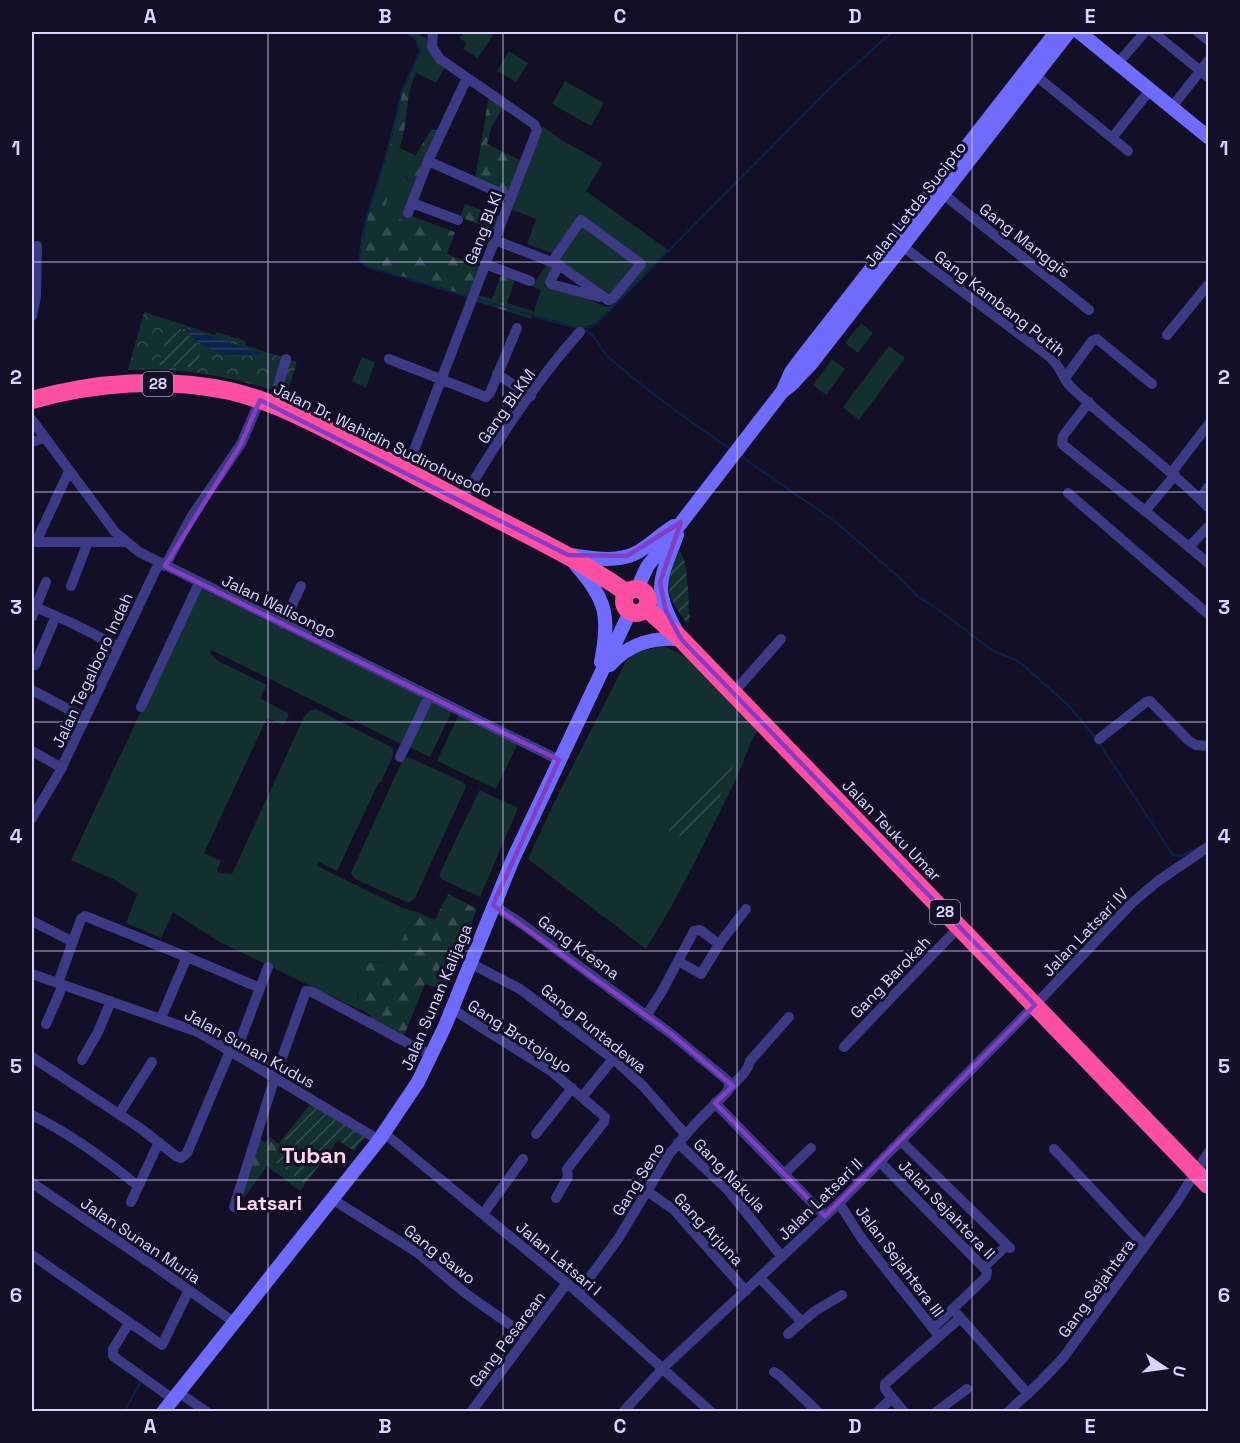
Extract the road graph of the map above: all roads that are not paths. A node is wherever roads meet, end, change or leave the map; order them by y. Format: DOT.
graph roads {
  1 [pos="421,32"];
  2 [pos="1056,32"];
  3 [pos="1069,32"];
  4 [pos="1079,32"];
  5 [pos="1145,32"];
  6 [pos="1153,32"];
  7 [pos="1198,32"];
  8 [pos="431,37"];
  9 [pos="1209,40"];
  10 [pos="1209,60"];
  11 [pos="1118,63"];
  12 [pos="1205,74"];
  13 [pos="1035,75"];
  14 [pos="467,78"];
  15 [pos="1150,90"];
  16 [pos="1172,107"];
  17 [pos="1209,137"];
  18 [pos="1113,138"];
  19 [pos="1128,151"];
  20 [pos="428,161"];
  21 [pos="943,194"];
  22 [pos="511,198"];
  23 [pos="458,220"];
  24 [pos="495,240"];
  25 [pos="38,246"];
  26 [pos="902,246"];
  27 [pos="556,263"];
  28 [pos="485,264"];
  29 [pos="530,281"];
  30 [pos="1209,285"];
  31 [pos="607,299"];
  32 [pos="1089,310"];
  33 [pos="32,316"];
  34 [pos="517,328"];
  35 [pos="580,332"];
  36 [pos="1167,335"];
  37 [pos="286,359"];
  38 [pos="389,359"];
  39 [pos="497,374"];
  40 [pos="440,378"];
  41 [pos="1065,378"];
  42 [pos="1152,384"];
  43 [pos="277,390"];
  44 [pos="782,392"];
  45 [pos="531,396"];
  46 [pos="32,400"];
  47 [pos="260,400"];
  48 [pos="1089,402"];
  49 [pos="32,420"];
  50 [pos="1209,425"];
  51 [pos="44,438"];
  52 [pos="32,442"];
  53 [pos="69,471"];
  54 [pos="406,471"];
  55 [pos="1174,474"];
  56 [pos="1209,487"];
  57 [pos="1068,493"];
  58 [pos="462,500"];
  59 [pos="1204,503"];
  60 [pos="1145,511"];
  61 [pos="681,522"];
  62 [pos="1209,527"];
  63 [pos="34,542"];
  64 [pos="88,542"];
  65 [pos="125,542"];
  66 [pos="1190,547"];
  67 [pos="568,555"];
  68 [pos="1209,563"];
  69 [pos="162,565"];
  70 [pos="46,582"];
  71 [pos="199,583"];
  72 [pos="71,586"];
  73 [pos="301,586"];
  74 [pos="632,591"];
  75 [pos="638,610"];
  76 [pos="33,612"];
  77 [pos="1209,614"];
  78 [pos="56,616"];
  79 [pos="283,624"];
  80 [pos="681,639"];
  81 [pos="781,639"];
  82 [pos="119,647"];
  83 [pos="35,665"];
  84 [pos="598,679"];
  85 [pos="32,690"];
  86 [pos="733,693"];
  87 [pos="429,697"];
  88 [pos="141,706"];
  89 [pos="85,718"];
  90 [pos="1099,739"];
  91 [pos="1209,746"];
  92 [pos="32,751"];
  93 [pos="400,757"];
  94 [pos="559,760"];
  95 [pos="62,768"];
  96 [pos="32,818"];
  97 [pos="1209,847"];
  98 [pos="493,905"];
  99 [pos="746,909"];
  100 [pos="32,921"];
  101 [pos="959,927"];
  102 [pos="73,942"];
  103 [pos="719,944"];
  104 [pos="187,957"];
  105 [pos="678,961"];
  106 [pos="470,963"];
  107 [pos="268,968"];
  108 [pos="32,974"];
  109 [pos="61,984"];
  110 [pos="260,988"];
  111 [pos="111,1001"];
  112 [pos="1035,1005"];
  113 [pos="452,1009"];
  114 [pos="646,1016"];
  115 [pos="789,1017"];
  116 [pos="161,1018"];
  117 [pos="46,1024"];
  118 [pos="844,1047"];
  119 [pos="233,1052"];
  120 [pos="432,1056"];
  121 [pos="32,1057"];
  122 [pos="82,1059"];
  123 [pos="613,1059"];
  124 [pos="152,1062"];
  125 [pos="275,1077"];
  126 [pos="729,1087"];
  127 [pos="572,1088"];
  128 [pos="582,1097"];
  129 [pos="715,1103"];
  130 [pos="119,1114"];
  131 [pos="32,1115"];
  132 [pos="536,1134"];
  133 [pos="381,1136"];
  134 [pos="682,1139"];
  135 [pos="901,1141"];
  136 [pos="159,1142"];
  137 [pos="811,1148"];
  138 [pos="1054,1149"];
  139 [pos="1209,1153"];
  140 [pos="523,1159"];
  141 [pos="879,1162"];
  142 [pos="1196,1171"];
  143 [pos="784,1174"];
  144 [pos="32,1183"];
  145 [pos="1209,1185"];
  146 [pos="138,1186"];
  147 [pos="647,1191"];
  148 [pos="556,1198"];
  149 [pos="332,1199"];
  150 [pos="131,1202"];
  151 [pos="839,1203"];
  152 [pos="234,1207"];
  153 [pos="483,1214"];
  154 [pos="825,1216"];
  155 [pos="1145,1245"];
  156 [pos="32,1255"];
  157 [pos="782,1257"];
  158 [pos="984,1267"];
  159 [pos="760,1278"];
  160 [pos="567,1283"];
  161 [pos="189,1290"];
  162 [pos="746,1291"];
  163 [pos="578,1293"];
  164 [pos="842,1295"];
  165 [pos="952,1309"];
  166 [pos="960,1318"];
  167 [pos="234,1322"];
  168 [pos="802,1322"];
  169 [pos="129,1323"];
  170 [pos="936,1332"];
  171 [pos="788,1334"];
  172 [pos="526,1336"];
  173 [pos="664,1367"];
  174 [pos="774,1372"];
  175 [pos="967,1389"];
  176 [pos="1028,1394"];
  177 [pos="176,1395"];
  178 [pos="892,1398"];
  179 [pos="163,1412"];
  180 [pos="207,1412"];
  181 [pos="471,1412"];
  182 [pos="623,1412"];
  183 [pos="711,1412"];
  184 [pos="818,1412"];
  185 [pos="877,1412"];
  186 [pos="904,1412"];
  187 [pos="936,1412"];
  188 [pos="1008,1412"];
  1 -- 8 [label="street"];
  2 -- 44 [label="main road, Jalan Letda Sucipto"];
  3 -- 13 [label="main road, Jalan Letda Sucipto"];
  4 -- 11 [label="main road"];
  5 -- 11 [label="street"];
  6 -- 12 [label="street"];
  7 -- 9 [label="street"];
  8 -- 14 [label="street, Gang BLKI"];
  10 -- 12 [label="street"];
  11 -- 15 [label="main road"];
  12 -- 16 [label="street"];
  13 -- 18 [label="street"];
  13 -- 21 [label="main road, Jalan Letda Sucipto"];
  14 -- 20 [label="street"];
  14 -- 22 [label="street, Gang BLKI"];
  15 -- 16 [label="main road"];
  15 -- 18 [label="street"];
  16 -- 17 [label="main road"];
  18 -- 19 [label="street"];
  20 -- 22 [label="street"];
  20 -- 23 [label="street"];
  21 -- 26 [label="main road, Jalan Letda Sucipto"];
  21 -- 32 [label="street, Gang Manggis"];
  22 -- 24 [label="street, Gang BLKI"];
  24 -- 27 [label="street"];
  24 -- 28 [label="street, Gang BLKI"];
  25 -- 33 [label="street"];
  26 -- 41 [label="street, Gang Kambang Putih"];
  26 -- 44 [label="main road, Jalan Letda Sucipto"];
  27 -- 31 [label="street"];
  27 -- 31 [label="street"];
  27 -- 31 [label="street"];
  28 -- 29 [label="street"];
  28 -- 40 [label="street, Gang BLKI"];
  30 -- 36 [label="street"];
  34 -- 39 [label="street"];
  35 -- 45 [label="street, Gang BLKM"];
  37 -- 43 [label="street"];
  38 -- 40 [label="street"];
  39 -- 40 [label="street"];
  39 -- 45 [label="street"];
  40 -- 54 [label="street, Gang BLKI"];
  41 -- 42 [label="street"];
  41 -- 48 [label="street, Gang Kambang Putih"];
  44 -- 61 [label="main road, Jalan Letda Sucipto"];
  45 -- 58 [label="street, Gang BLKM"];
  46 -- 47 [label="highway, Jalan Dr. Wahidin Sudirohusodo / 28"];
  47 -- 54 [label="highway, Jalan Dr. Wahidin Sudirohusodo / 28"];
  47 -- 69 [label="street, Jalan Tegalboro Indah"];
  48 -- 55 [label="street, Gang Kambang Putih"];
  48 -- 60 [label="street"];
  49 -- 51 [label="street, Jalan Walisongo"];
  50 -- 55 [label="street"];
  51 -- 52 [label="street"];
  51 -- 53 [label="street, Jalan Walisongo"];
  53 -- 63 [label="street"];
  53 -- 65 [label="street, Jalan Walisongo"];
  54 -- 58 [label="highway, Jalan Dr. Wahidin Sudirohusodo / 28"];
  55 -- 59 [label="street, Gang Kambang Putih"];
  55 -- 60 [label="street"];
  56 -- 59 [label="street"];
  57 -- 77 [label="street"];
  58 -- 67 [label="highway, Jalan Dr. Wahidin Sudirohusodo / 28"];
  60 -- 66 [label="street"];
  61 -- 67 [label="main road"];
  61 -- 74 [label="main road, Jalan Letda Sucipto"];
  61 -- 80 [label="main road"];
  62 -- 66 [label="street"];
  63 -- 64 [label="street"];
  64 -- 65 [label="street"];
  64 -- 72 [label="street"];
  65 -- 69 [label="street, Jalan Walisongo"];
  66 -- 68 [label="street"];
  67 -- 74 [label="highway, Jalan Dr. Wahidin Sudirohusodo / 28"];
  67 -- 84 [label="main road"];
  69 -- 71 [label="street, Jalan Walisongo"];
  69 -- 82 [label="street, Jalan Tegalboro Indah"];
  70 -- 76 [label="street"];
  71 -- 79 [label="street, Jalan Walisongo"];
  71 -- 88 [label="street"];
  73 -- 79 [label="street"];
  74 -- 75 [label="highway"];
  75 -- 80 [label="highway, Jalan Teuku Umar / 28"];
  75 -- 84 [label="main road, Jalan Sunan Kalijaga"];
  76 -- 78 [label="street"];
  78 -- 82 [label="street"];
  78 -- 83 [label="street"];
  79 -- 87 [label="street, Jalan Walisongo"];
  80 -- 84 [label="main road"];
  80 -- 86 [label="highway, Jalan Teuku Umar / 28"];
  81 -- 86 [label="street"];
  82 -- 89 [label="street, Jalan Tegalboro Indah"];
  84 -- 94 [label="main road, Jalan Sunan Kalijaga"];
  85 -- 89 [label="street"];
  86 -- 101 [label="highway, Jalan Teuku Umar / 28"];
  87 -- 93 [label="street"];
  87 -- 94 [label="street, Jalan Walisongo"];
  89 -- 95 [label="street, Jalan Tegalboro Indah"];
  90 -- 91 [label="street"];
  92 -- 95 [label="street"];
  94 -- 98 [label="main road, Jalan Sunan Kalijaga"];
  95 -- 96 [label="street, Jalan Tegalboro Indah"];
  97 -- 112 [label="street, Jalan Latsari IV"];
  98 -- 106 [label="main road, Jalan Sunan Kalijaga"];
  98 -- 114 [label="street, Gang Kresna"];
  99 -- 103 [label="street"];
  100 -- 102 [label="street"];
  101 -- 112 [label="highway, Jalan Teuku Umar / 28"];
  101 -- 118 [label="street, Gang Barokah"];
  102 -- 104 [label="street"];
  102 -- 109 [label="street"];
  103 -- 105 [label="street"];
  103 -- 105 [label="street"];
  104 -- 110 [label="street"];
  104 -- 116 [label="street"];
  105 -- 114 [label="street"];
  106 -- 113 [label="main road, Jalan Sunan Kalijaga"];
  106 -- 123 [label="street, Gang Puntadewa"];
  107 -- 110 [label="street"];
  108 -- 109 [label="street, Jalan Sunan Kudus"];
  109 -- 111 [label="street, Jalan Sunan Kudus"];
  109 -- 117 [label="street"];
  110 -- 119 [label="street"];
  111 -- 116 [label="street, Jalan Sunan Kudus"];
  111 -- 122 [label="street"];
  112 -- 135 [label="street, Jalan Latsari II"];
  112 -- 142 [label="highway, Jalan Teuku Umar / 28"];
  113 -- 120 [label="main road, Jalan Sunan Kalijaga"];
  113 -- 127 [label="street, Gang Brotojoyo"];
  114 -- 126 [label="street, Gang Kresna"];
  115 -- 126 [label="street, Gang Seno"];
  116 -- 119 [label="street, Jalan Sunan Kudus"];
  119 -- 125 [label="street, Jalan Sunan Kudus"];
  119 -- 136 [label="street"];
  120 -- 125 [label="street"];
  120 -- 133 [label="main road, Jalan Sunan Kalijaga"];
  121 -- 130 [label="street"];
  123 -- 128 [label="street"];
  123 -- 134 [label="street, Gang Puntadewa"];
  124 -- 130 [label="street"];
  125 -- 133 [label="street, Jalan Sunan Kudus"];
  125 -- 152 [label="street"];
  126 -- 129 [label="street, Gang Seno"];
  127 -- 128 [label="street, Gang Brotojoyo"];
  127 -- 132 [label="street, Gang Brotojoyo"];
  128 -- 148 [label="street, Gang Brotojoyo"];
  129 -- 134 [label="street, Gang Seno"];
  129 -- 143 [label="street"];
  130 -- 136 [label="street"];
  131 -- 146 [label="street"];
  133 -- 149 [label="main road, Jalan Sunan Kalijaga"];
  133 -- 153 [label="street, Jalan Latsari I"];
  134 -- 147 [label="street, Gang Seno"];
  134 -- 157 [label="street, Gang Nakula"];
  135 -- 141 [label="street, Jalan Latsari II"];
  135 -- 158 [label="street"];
  136 -- 146 [label="street"];
  137 -- 143 [label="street"];
  138 -- 155 [label="street"];
  139 -- 142 [label="street, Gang Sejahtera"];
  140 -- 153 [label="street"];
  141 -- 151 [label="street, Jalan Latsari II"];
  141 -- 158 [label="street, Jalan Sejahtera II"];
  142 -- 145 [label="highway, Jalan Teuku Umar / 28"];
  142 -- 155 [label="street, Gang Sejahtera"];
  143 -- 154 [label="street"];
  144 -- 161 [label="street, Jalan Sunan Muria"];
  146 -- 150 [label="street"];
  147 -- 162 [label="street, Gang Arjuna"];
  147 -- 163 [label="street, Gang Seno"];
  149 -- 167 [label="main road, Jalan Sunan Kalijaga"];
  149 -- 172 [label="street, Gang Sawo"];
  151 -- 154 [label="street, Jalan Latsari II"];
  151 -- 170 [label="street, Jalan Sejahtera III"];
  153 -- 160 [label="street, Jalan Latsari I"];
  154 -- 157 [label="street, Jalan Latsari II"];
  155 -- 176 [label="street, Gang Sejahtera"];
  156 -- 169 [label="street"];
  157 -- 159 [label="street, Jalan Latsari II"];
  158 -- 165 [label="street, Jalan Sejahtera II"];
  159 -- 162 [label="street, Jalan Latsari II"];
  159 -- 168 [label="street"];
  160 -- 163 [label="street, Jalan Latsari I"];
  160 -- 172 [label="street, Gang Pesarean"];
  161 -- 167 [label="street, Jalan Sunan Muria"];
  161 -- 169 [label="street"];
  162 -- 173 [label="street, Jalan Latsari II"];
  163 -- 173 [label="street, Jalan Latsari I"];
  164 -- 168 [label="street"];
  165 -- 166 [label="street"];
  165 -- 170 [label="street, Jalan Sejahtera II"];
  166 -- 170 [label="street"];
  166 -- 176 [label="street"];
  167 -- 177 [label="main road, Jalan Sunan Kalijaga"];
  168 -- 171 [label="street"];
  169 -- 177 [label="street"];
  170 -- 178 [label="street"];
  172 -- 181 [label="street, Gang Pesarean"];
  173 -- 182 [label="street, Jalan Latsari II"];
  173 -- 183 [label="street, Jalan Latsari I"];
  174 -- 184 [label="street"];
  175 -- 187 [label="street"];
  176 -- 188 [label="street, Gang Sejahtera"];
  177 -- 179 [label="main road, Jalan Sunan Kalijaga"];
  177 -- 180 [label="street"];
  178 -- 185 [label="street"];
  178 -- 186 [label="street"];
}
